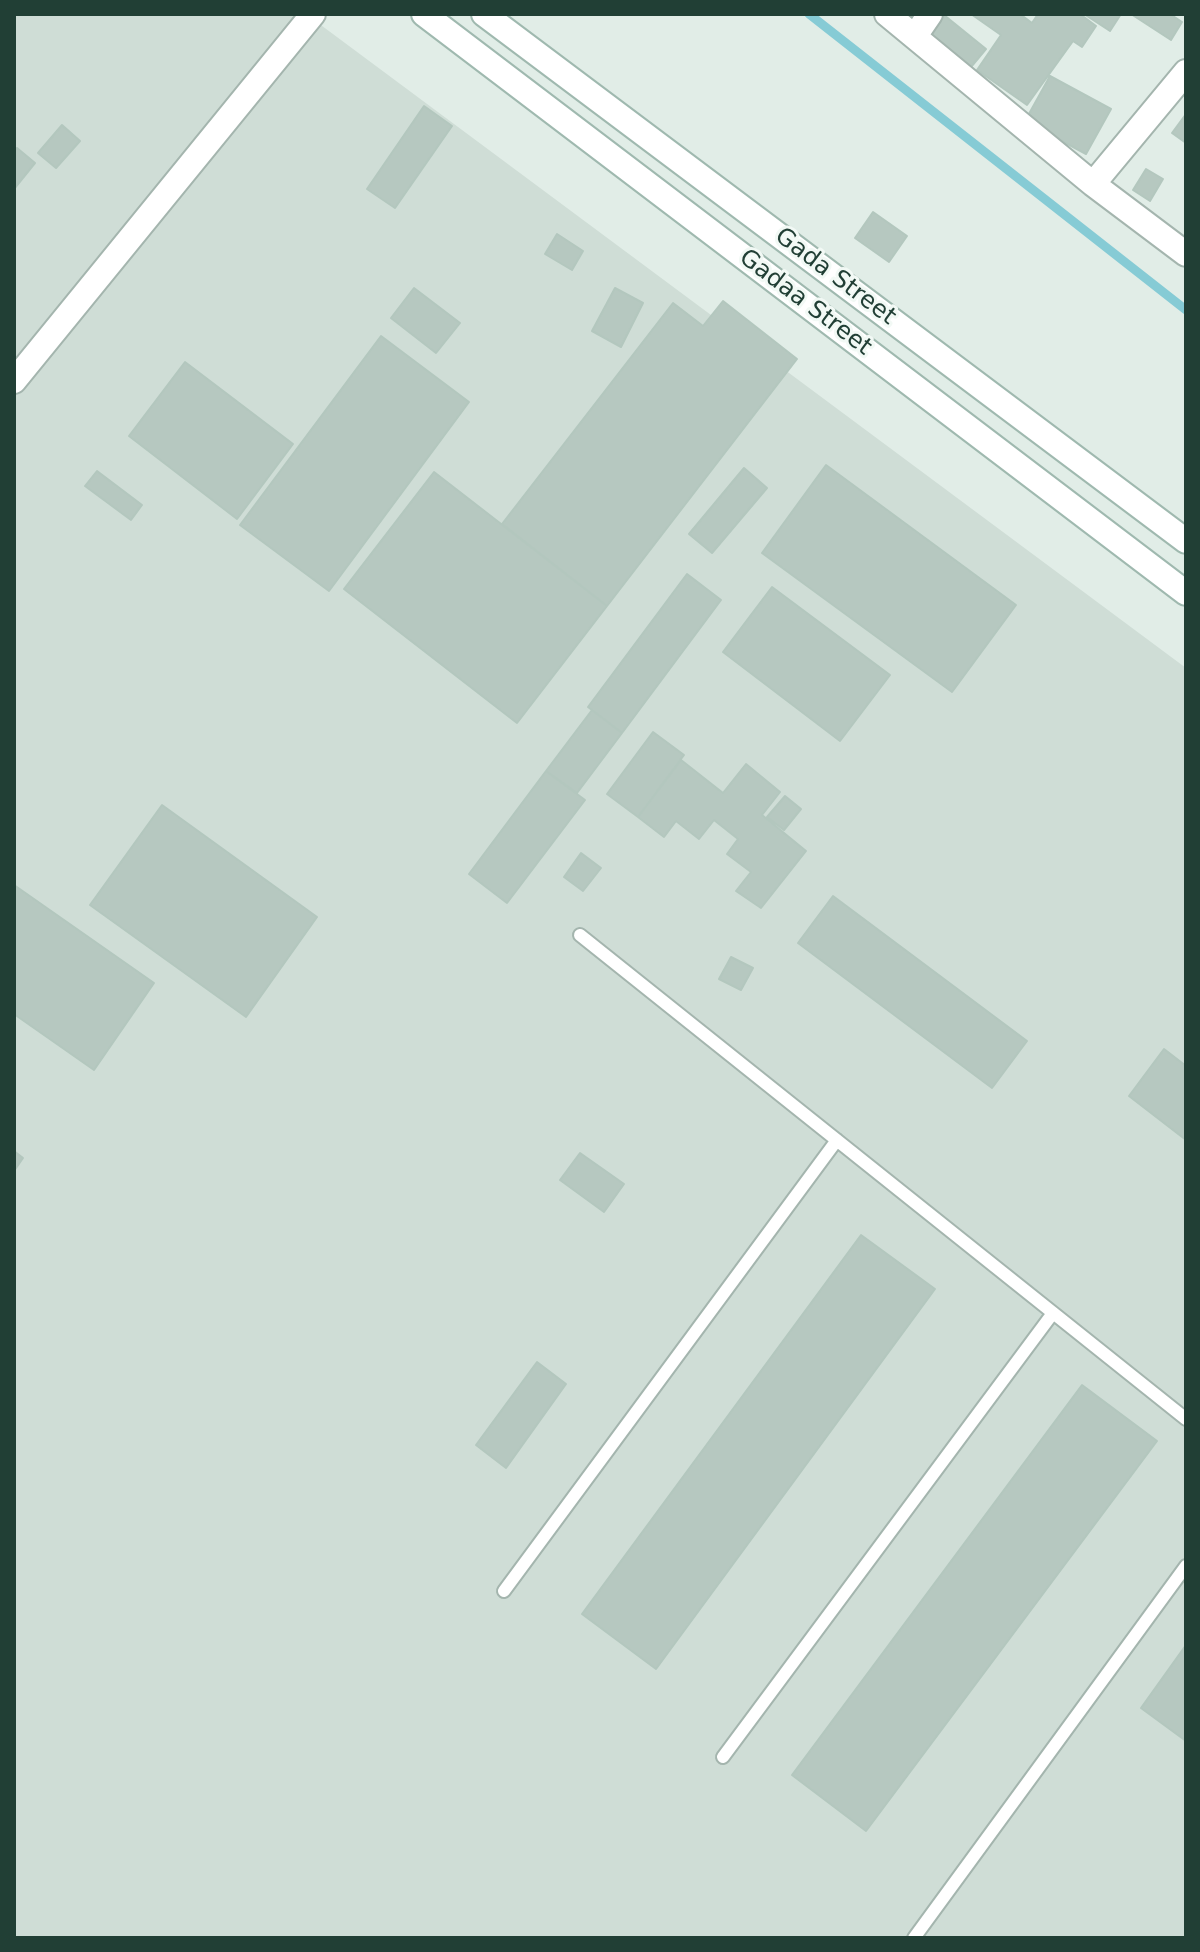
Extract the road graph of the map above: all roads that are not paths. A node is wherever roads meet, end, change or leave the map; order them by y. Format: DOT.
graph roads {
  1 [pos="313,14"];
  2 [pos="424,14"];
  3 [pos="484,14"];
  4 [pos="887,14"];
  5 [pos="930,14"];
  6 [pos="915,36"];
  7 [pos="1186,72"];
  8 [pos="1093,184"];
  9 [pos="1186,254"];
  10 [pos="14,381"];
  11 [pos="1186,541"];
  12 [pos="1186,593"];
  13 [pos="580,935"];
  14 [pos="837,1140"];
  15 [pos="1053,1313"];
  16 [pos="1186,1419"];
  17 [pos="1186,1566"];
  18 [pos="504,1591"];
  19 [pos="723,1757"];
  20 [pos="914,1938"];
  1 -- 10 [label="main road"];
  2 -- 12 [label="main road, Gadaa Street"];
  3 -- 11 [label="main road, Gada Street"];
  4 -- 6 [label="main road"];
  5 -- 6 [label="main road"];
  6 -- 8 [label="main road"];
  7 -- 8 [label="main road"];
  8 -- 9 [label="main road"];
  13 -- 14 [label="lane"];
  14 -- 15 [label="lane"];
  14 -- 18 [label="lane"];
  15 -- 16 [label="lane"];
  15 -- 19 [label="lane"];
  17 -- 20 [label="lane"];
}
